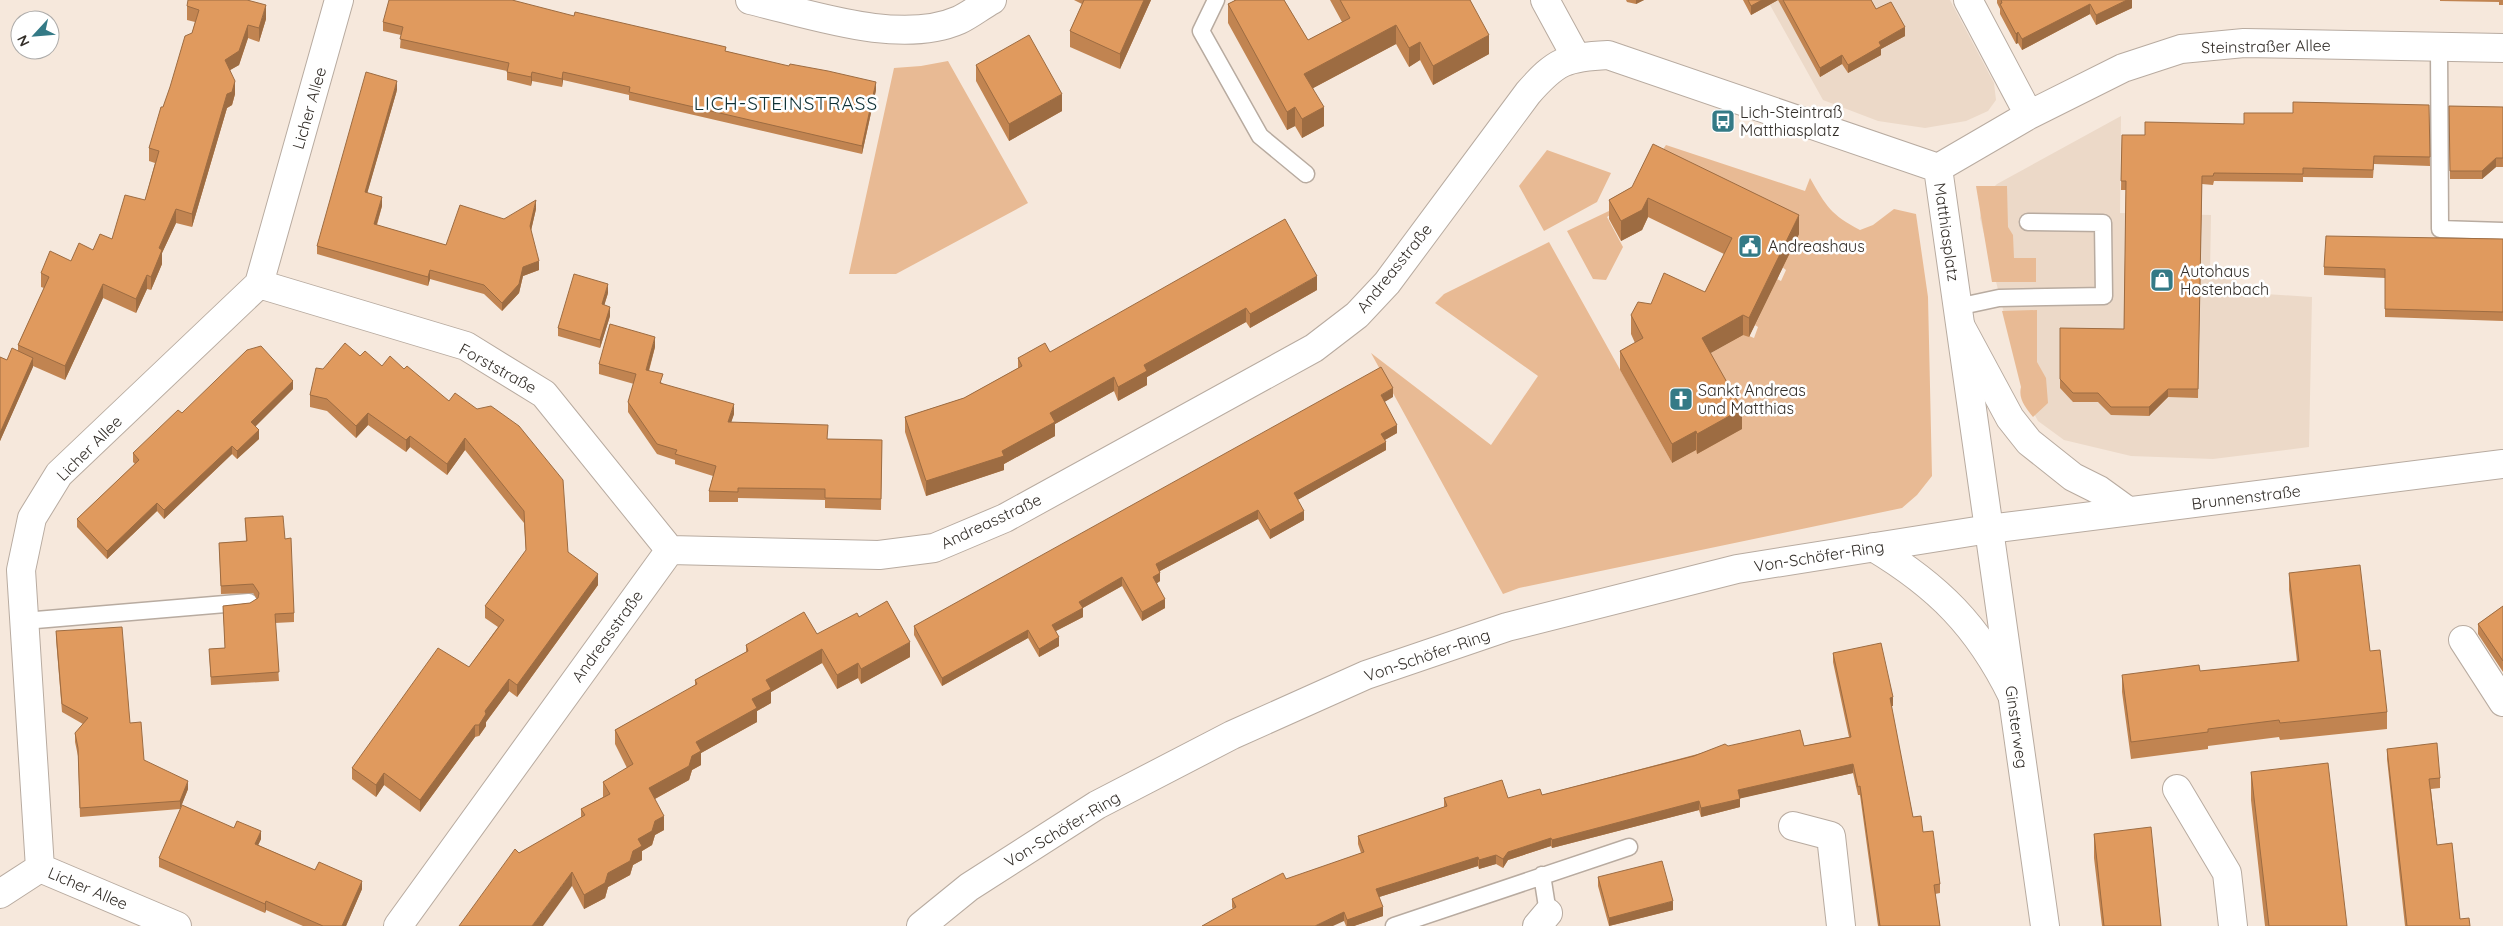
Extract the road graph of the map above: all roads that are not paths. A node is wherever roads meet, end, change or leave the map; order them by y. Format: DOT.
graph roads {
  1 [pos="339,0"];
  2 [pos="750,0"];
  3 [pos="992,0"];
  4 [pos="1216,0"];
  5 [pos="1545,0"];
  6 [pos="1968,0"];
  7 [pos="2439,47"];
  8 [pos="2503,48"];
  9 [pos="1576,57"];
  10 [pos="2029,115"];
  11 [pos="1938,168"];
  12 [pos="1306,174"];
  13 [pos="2028,222"];
  14 [pos="2503,231"];
  15 [pos="259,284"];
  16 [pos="1959,317"];
  17 [pos="2503,464"];
  18 [pos="2128,511"];
  19 [pos="1988,529"];
  20 [pos="1873,547"];
  21 [pos="670,550"];
  22 [pos="249,602"];
  23 [pos="24,621"];
  24 [pos="2463,640"];
  25 [pos="2012,695"];
  26 [pos="2503,702"];
  27 [pos="2177,789"];
  28 [pos="1793,826"];
  29 [pos="1629,847"];
  30 [pos="40,868"];
  31 [pos="1542,876"];
  32 [pos="0,894"];
  33 [pos="1543,919"];
  34 [pos="177,926"];
  35 [pos="398,926"];
  36 [pos="921,926"];
  37 [pos="1394,926"];
  38 [pos="1841,926"];
  39 [pos="2045,926"];
  40 [pos="2233,926"];
  1 -- 15 [label="street, Licher Allee"];
  2 -- 3 [label="street"];
  4 -- 12 [label="lane"];
  5 -- 9 [label="street"];
  6 -- 10 [label="street"];
  7 -- 8 [label="street, Steinstraßer Allee"];
  7 -- 10 [label="street, Steinstraßer Allee"];
  7 -- 14 [label="lane"];
  9 -- 11 [label="street, Matthiasplatz"];
  9 -- 21 [label="street, Andreasstraße"];
  10 -- 11 [label="street, Steinstraßer Allee"];
  11 -- 16 [label="street, Matthiasplatz"];
  13 -- 16 [label="lane"];
  15 -- 21 [label="street, Forststraße"];
  15 -- 23 [label="street, Licher Allee"];
  16 -- 18 [label="street"];
  16 -- 19 [label="street, Matthiasplatz"];
  17 -- 18 [label="street, Brunnenstraße"];
  18 -- 19 [label="street, Brunnenstraße"];
  19 -- 20 [label="street, Von-Schöfer-Ring"];
  19 -- 25 [label="street, Ginsterweg"];
  20 -- 25 [label="street"];
  20 -- 36 [label="street, Von-Schöfer-Ring"];
  21 -- 35 [label="street, Andreasstraße"];
  22 -- 23 [label="lane"];
  23 -- 30 [label="street, Licher Allee"];
  24 -- 26 [label="street"];
  25 -- 39 [label="street, Ginsterweg"];
  27 -- 40 [label="street"];
  28 -- 38 [label="street"];
  29 -- 31 [label="lane"];
  30 -- 32 [label="street"];
  30 -- 34 [label="street, Licher Allee"];
  31 -- 33 [label="lane"];
  31 -- 37 [label="lane"];
}
